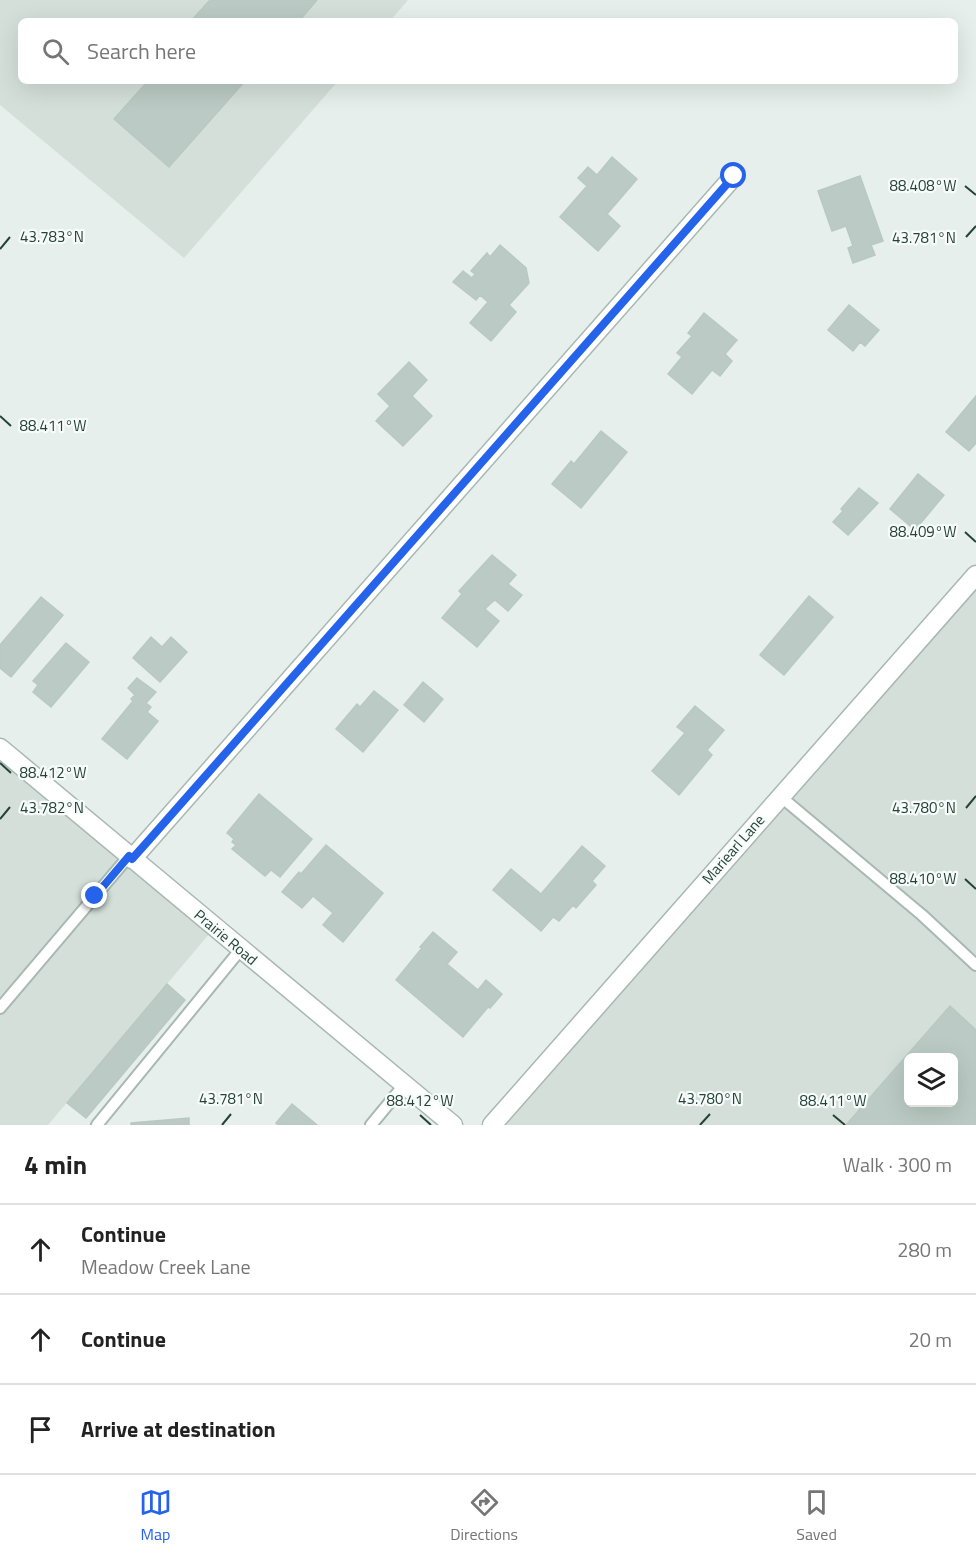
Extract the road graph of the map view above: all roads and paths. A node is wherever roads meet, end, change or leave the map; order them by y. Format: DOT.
graph roads {
  1 [pos="734,176"];
  2 [pos="976,575"];
  3 [pos="0,748"];
  4 [pos="780,796"];
  5 [pos="131,858"];
  6 [pos="241,949"];
  7 [pos="976,965"];
  8 [pos="0,1008"];
  9 [pos="404,1084"];
  10 [pos="97,1125"];
  11 [pos="370,1125"];
  12 [pos="453,1125"];
  13 [pos="492,1125"];
  1 -- 5 [label="street"];
  2 -- 4 [label="street, Mariearl Lane"];
  3 -- 5 [label="street, Prairie Road"];
  4 -- 7 [label="lane"];
  4 -- 13 [label="street, Mariearl Lane"];
  5 -- 6 [label="street, Prairie Road"];
  5 -- 8 [label="lane"];
  6 -- 9 [label="street, Prairie Road"];
  6 -- 10 [label="lane"];
  9 -- 11 [label="lane"];
  9 -- 12 [label="street, Prairie Road"];
}
